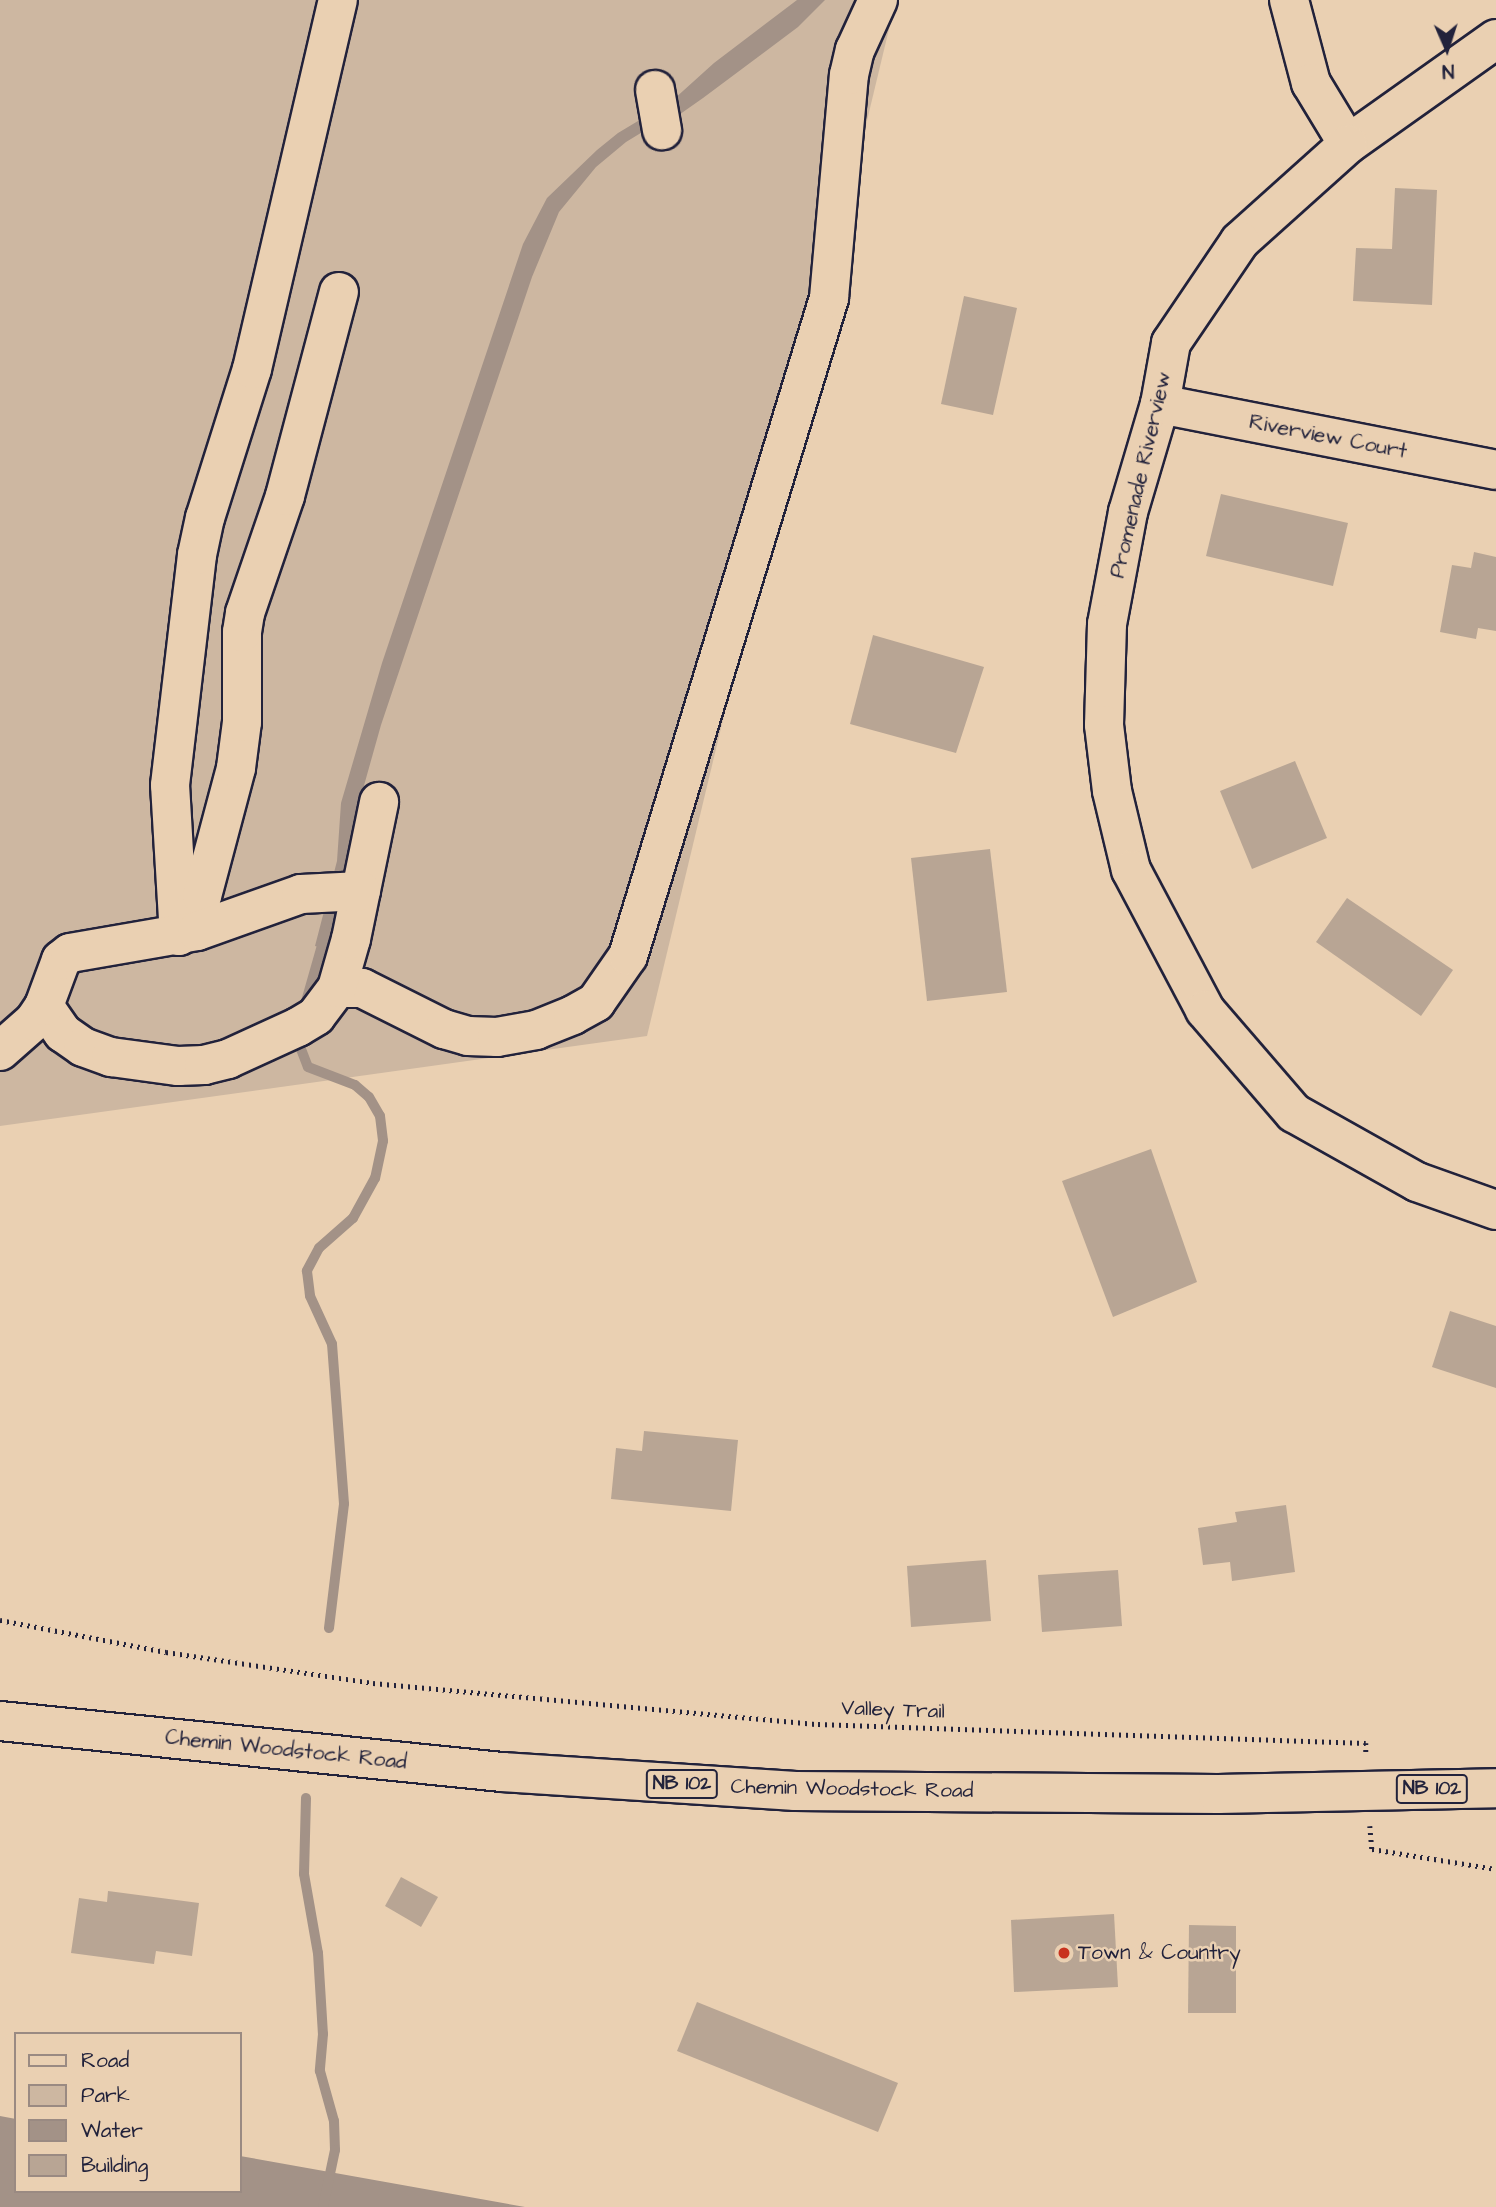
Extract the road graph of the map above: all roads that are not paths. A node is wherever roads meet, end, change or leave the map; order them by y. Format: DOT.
graph roads {
  1 [pos="338,0"];
  2 [pos="878,0"];
  3 [pos="1289,0"];
  4 [pos="1496,39"];
  5 [pos="655,90"];
  6 [pos="662,130"];
  7 [pos="1348,145"];
  8 [pos="339,292"];
  9 [pos="1160,404"];
  10 [pos="1496,470"];
  11 [pos="193,581"];
  12 [pos="251,597"];
  13 [pos="379,802"];
  14 [pos="357,891"];
  15 [pos="179,936"];
  16 [pos="337,988"];
  17 [pos="44,1006"];
  18 [pos="0,1051"];
  19 [pos="1496,1210"];
  20 [pos="0,1721"];
  21 [pos="1496,1788"];
  1 -- 11 [label="street"];
  2 -- 16 [label="street"];
  3 -- 7 [label="street"];
  4 -- 7 [label="street, Promenade Riverview"];
  5 -- 6 [label="street"];
  7 -- 9 [label="street, Promenade Riverview"];
  8 -- 12 [label="street"];
  9 -- 10 [label="street, Riverview Court"];
  9 -- 19 [label="street, Promenade Riverview"];
  11 -- 12 [label="street"];
  11 -- 15 [label="street"];
  12 -- 15 [label="street"];
  13 -- 14 [label="street"];
  14 -- 15 [label="street"];
  14 -- 16 [label="street"];
  15 -- 17 [label="street"];
  16 -- 17 [label="street"];
  17 -- 18 [label="street"];
  20 -- 21 [label="street, Chemin Woodstock Road / NB 102"];
}
